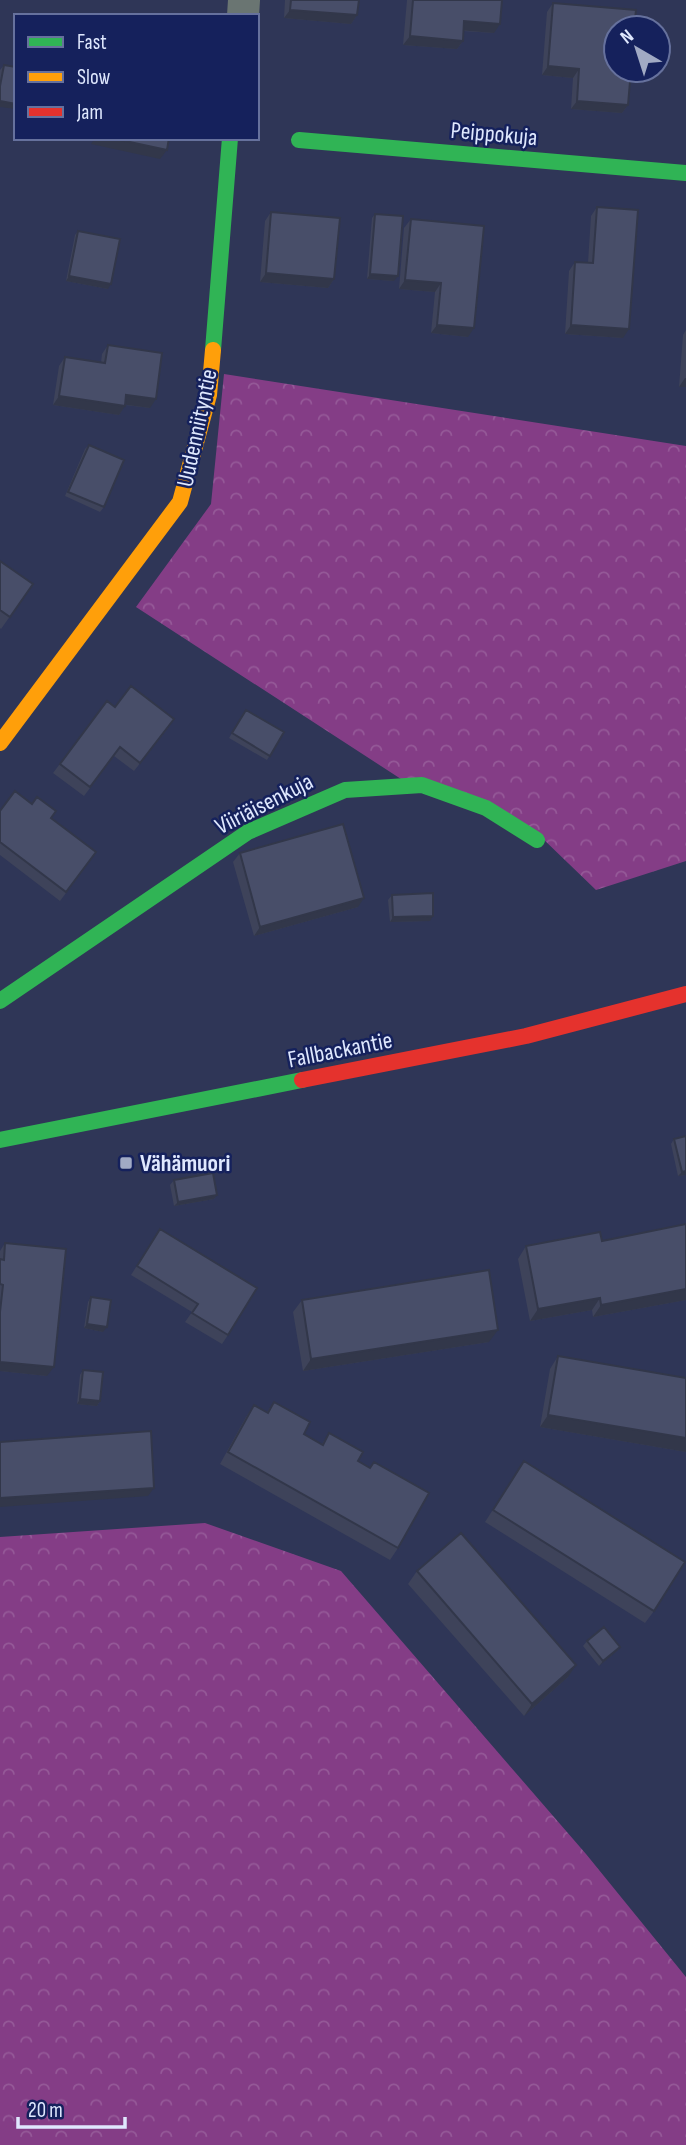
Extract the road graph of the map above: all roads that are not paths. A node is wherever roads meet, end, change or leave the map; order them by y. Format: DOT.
graph roads {
  1 [pos="230,140"];
  2 [pos="299,140"];
  3 [pos="686,173"];
  4 [pos="0,743"];
  5 [pos="537,840"];
  6 [pos="686,994"];
  7 [pos="0,1001"];
  8 [pos="0,1140"];
  1 -- 4 [label="street, Uudenniityntie"];
  2 -- 3 [label="street, Peippokuja"];
  5 -- 7 [label="street, Viiriäisenkuja"];
  6 -- 8 [label="street, Fallbackantie"];
}
